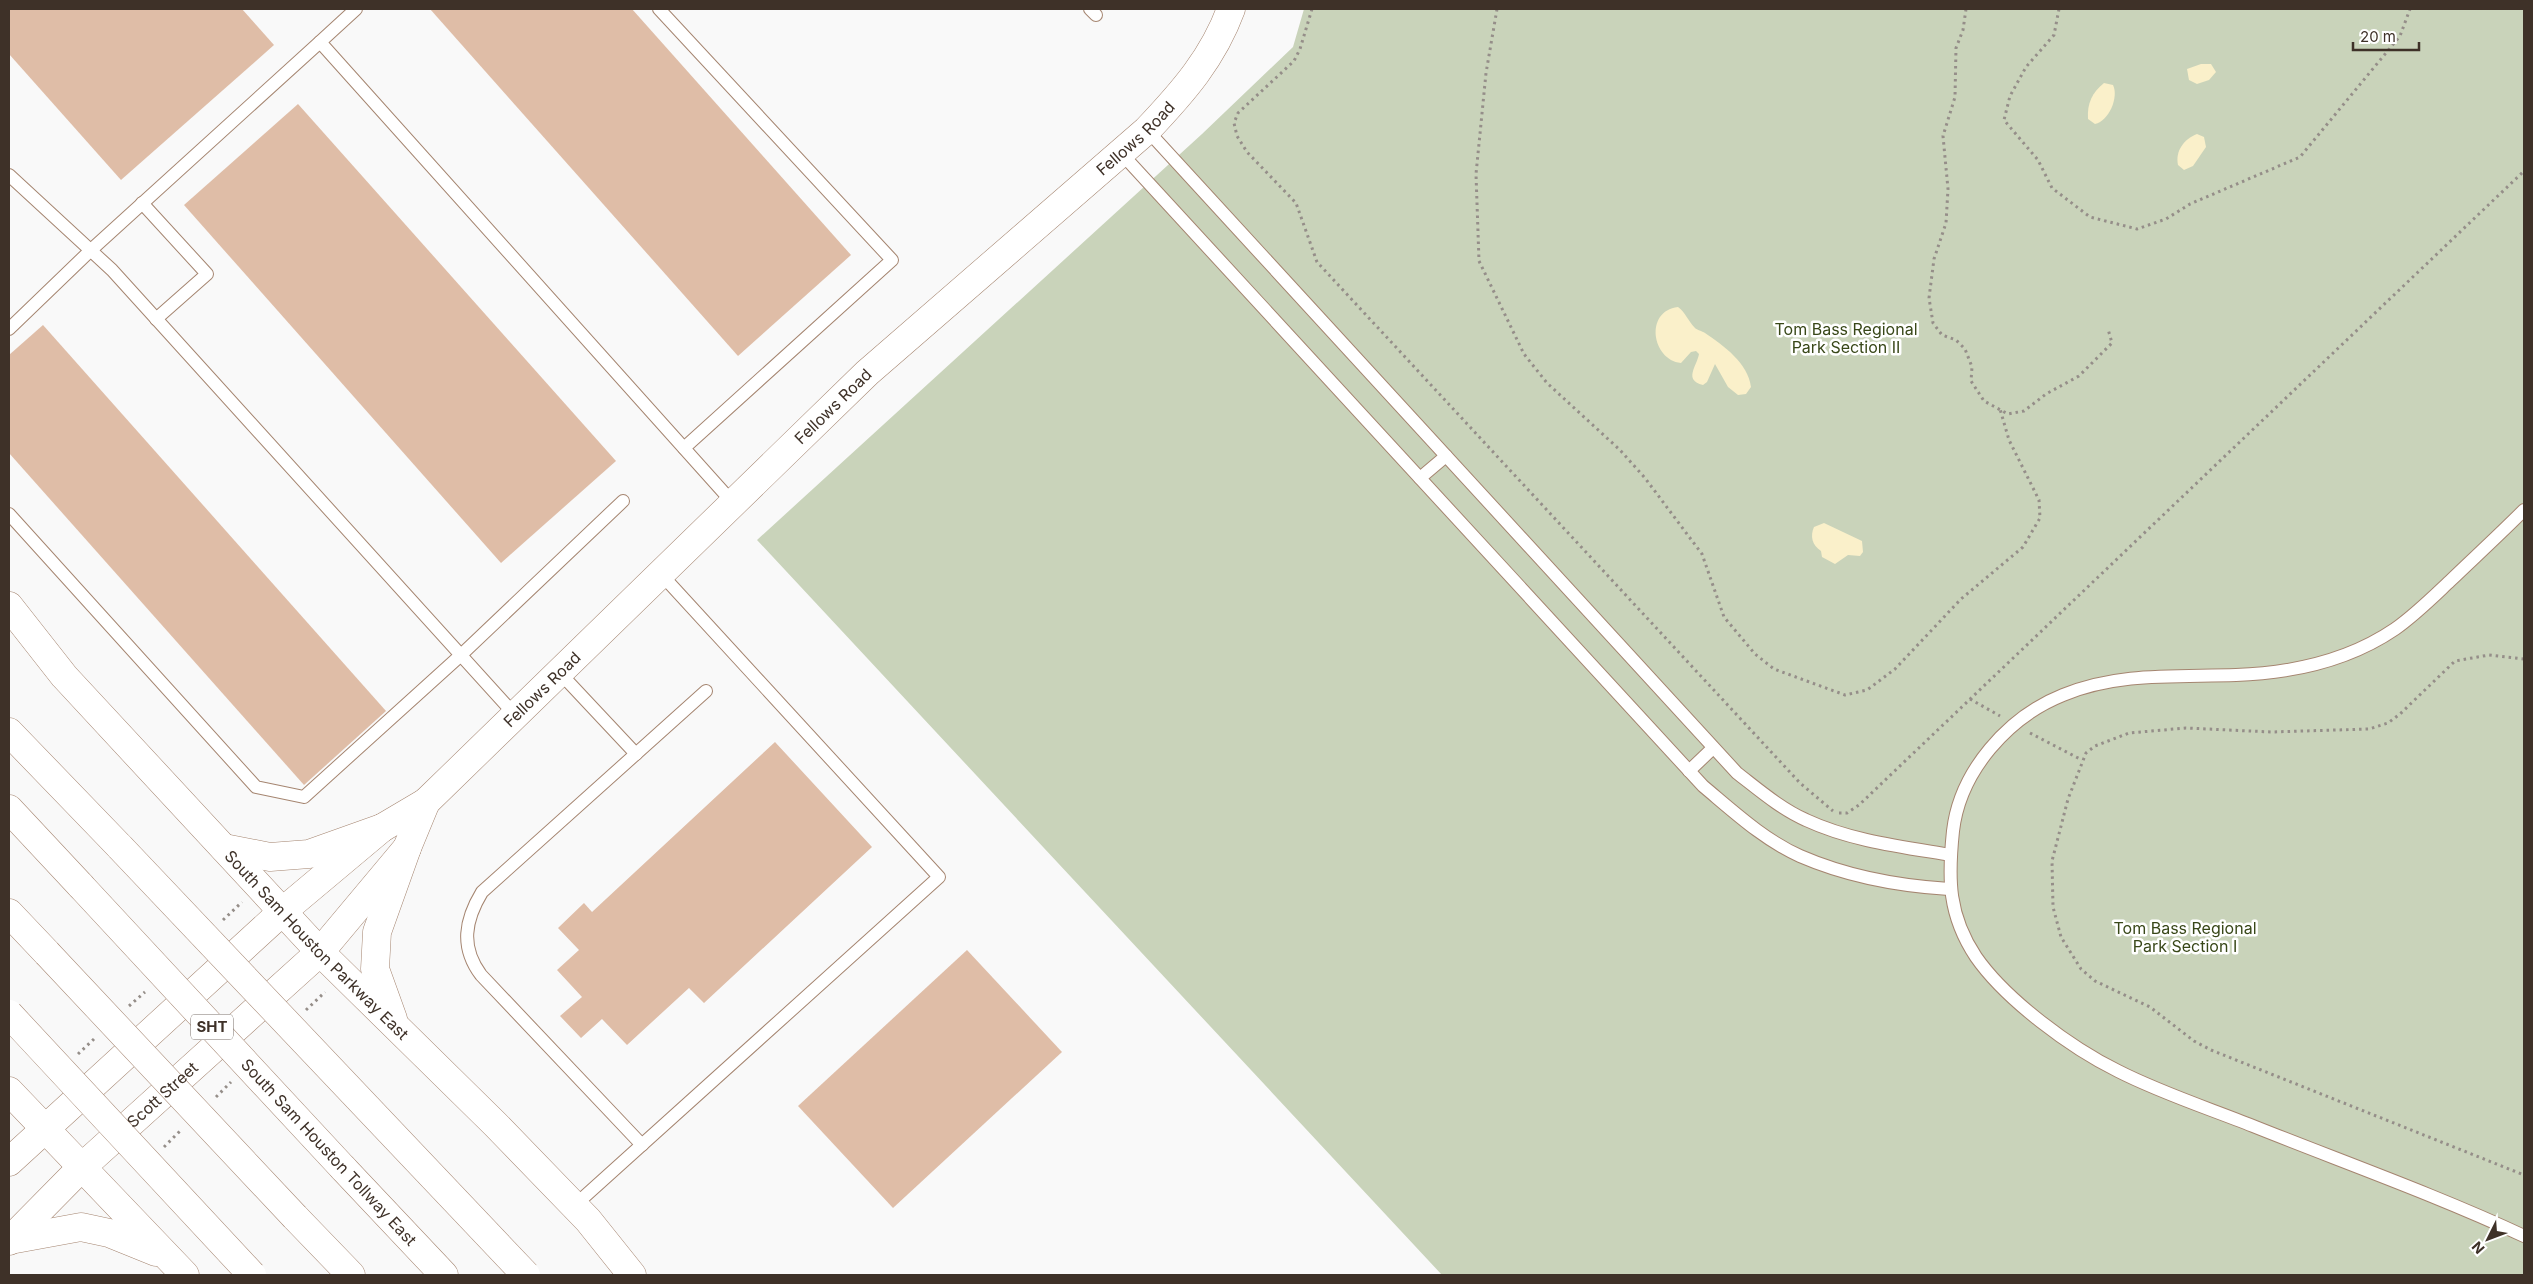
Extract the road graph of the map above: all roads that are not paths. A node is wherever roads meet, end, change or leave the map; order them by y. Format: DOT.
graph roads {
  1 [pos="356,9"];
  2 [pos="659,9"];
  3 [pos="1232,9"];
  4 [pos="320,42"];
  5 [pos="1148,130"];
  6 [pos="1121,153"];
  7 [pos="9,175"];
  8 [pos="142,203"];
  9 [pos="90,250"];
  10 [pos="156,319"];
  11 [pos="9,329"];
  12 [pos="684,448"];
  13 [pos="1446,456"];
  14 [pos="1420,478"];
  15 [pos="623,501"];
  16 [pos="734,504"];
  17 [pos="2524,510"];
  18 [pos="9,514"];
  19 [pos="661,574"];
  20 [pos="9,606"];
  21 [pos="461,654"];
  22 [pos="560,673"];
  23 [pos="706,691"];
  24 [pos="516,716"];
  25 [pos="9,732"];
  26 [pos="1713,748"];
  27 [pos="636,754"];
  28 [pos="1689,771"];
  29 [pos="426,802"];
  30 [pos="9,809"];
  31 [pos="382,828"];
  32 [pos="224,848"];
  33 [pos="407,848"];
  34 [pos="1951,855"];
  35 [pos="1950,890"];
  36 [pos="283,912"];
  37 [pos="9,913"];
  38 [pos="320,952"];
  39 [pos="9,1014"];
  40 [pos="395,1026"];
  41 [pos="9,1091"];
  42 [pos="43,1128"];
  43 [pos="642,1145"];
  44 [pos="9,1162"];
  45 [pos="81,1168"];
  46 [pos="574,1206"];
  47 [pos="2524,1236"];
  48 [pos="10,1240"];
  49 [pos="166,1256"];
  50 [pos="185,1275"];
  51 [pos="252,1275"];
  52 [pos="349,1275"];
  53 [pos="444,1275"];
  54 [pos="526,1275"];
  55 [pos="632,1275"];
  1 -- 4 [label="lane"];
  2 -- 12 [label="lane"];
  3 -- 5 [label="main road, Fellows Road"];
  4 -- 8 [label="lane"];
  4 -- 12 [label="lane"];
  5 -- 6 [label="main road, Fellows Road"];
  5 -- 13 [label="lane"];
  6 -- 14 [label="lane"];
  6 -- 16 [label="main road, Fellows Road"];
  7 -- 9 [label="lane"];
  8 -- 9 [label="lane"];
  8 -- 10 [label="lane"];
  9 -- 10 [label="lane"];
  9 -- 11 [label="lane"];
  10 -- 21 [label="lane"];
  12 -- 16 [label="lane"];
  13 -- 14 [label="lane"];
  13 -- 26 [label="lane"];
  14 -- 28 [label="lane"];
  15 -- 21 [label="lane"];
  16 -- 19 [label="main road, Fellows Road"];
  17 -- 34 [label="lane"];
  18 -- 21 [label="lane"];
  19 -- 22 [label="main road, Fellows Road"];
  19 -- 43 [label="lane"];
  20 -- 32 [label="main road, South Sam Houston Parkway East"];
  21 -- 24 [label="lane"];
  22 -- 24 [label="main road, Fellows Road"];
  22 -- 27 [label="lane"];
  23 -- 27 [label="lane"];
  24 -- 29 [label="main road, Fellows Road"];
  25 -- 54 [label="main road, bridge"];
  26 -- 28 [label="lane"];
  26 -- 34 [label="lane"];
  27 -- 43 [label="lane"];
  28 -- 35 [label="lane"];
  29 -- 31 [label="main road, Fellows Road"];
  29 -- 33 [label="main road, Fellows Road"];
  30 -- 53 [label="main road, South Sam Houston Tollway East / SHT, bridge"];
  31 -- 32 [label="main road"];
  31 -- 36 [label="main road, Fellows Road"];
  32 -- 36 [label="main road, South Sam Houston Parkway East"];
  33 -- 38 [label="main road, Fellows Road"];
  33 -- 40 [label="main road"];
  34 -- 35 [label="lane"];
  35 -- 47 [label="lane"];
  36 -- 38 [label="main road, South Sam Houston Parkway East"];
  36 -- 42 [label="main road"];
  37 -- 52 [label="main road, bridge"];
  38 -- 40 [label="main road, South Sam Houston Parkway East"];
  38 -- 45 [label="main road, Scott Street"];
  39 -- 51 [label="main road, bridge"];
  40 -- 46 [label="main road, South Sam Houston Parkway East"];
  41 -- 42 [label="main road"];
  42 -- 44 [label="main road"];
  42 -- 45 [label="main road"];
  43 -- 46 [label="lane"];
  45 -- 48 [label="main road, Scott Street"];
  45 -- 49 [label="main road"];
  46 -- 55 [label="main road, South Sam Houston Parkway East"];
  48 -- 49 [label="main road"];
  49 -- 50 [label="main road"];
}
